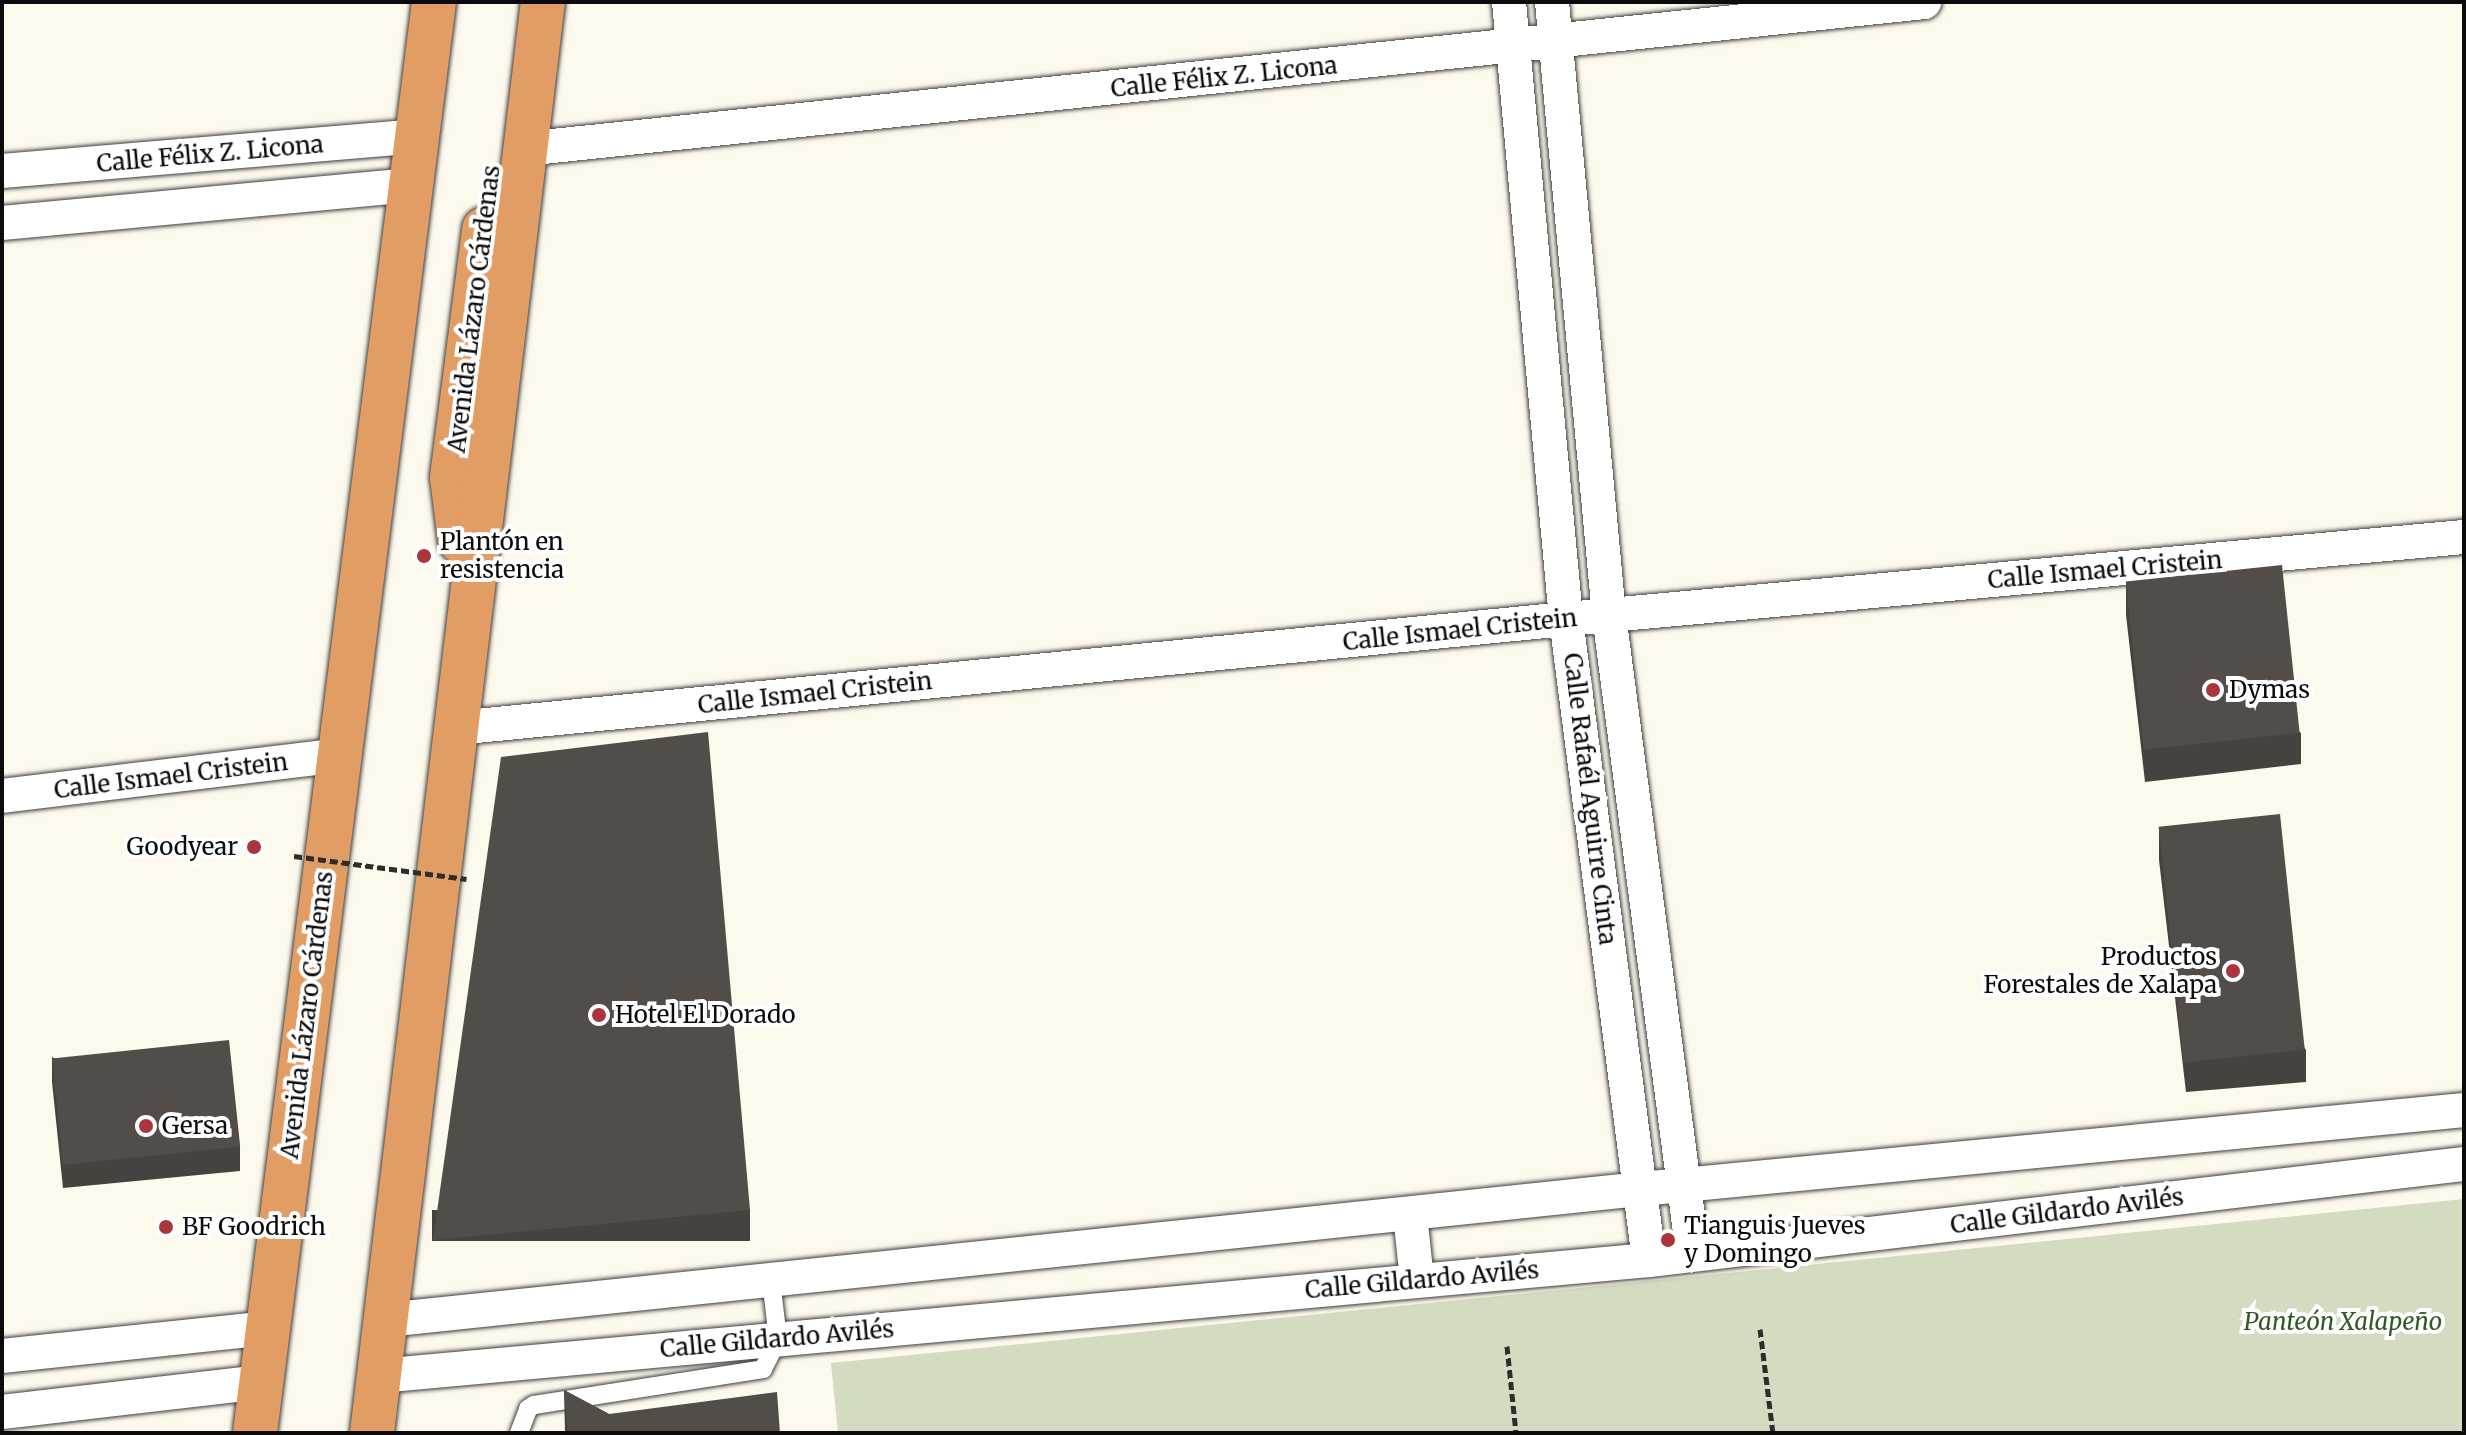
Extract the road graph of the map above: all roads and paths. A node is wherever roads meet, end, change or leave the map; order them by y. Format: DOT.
graph roads {
  1 [pos="434,2"];
  2 [pos="463,2"];
  3 [pos="513,2"];
  4 [pos="543,2"];
  5 [pos="1509,2"];
  6 [pos="1552,2"];
  7 [pos="1924,2"];
  8 [pos="1555,43"];
  9 [pos="1514,47"];
  10 [pos="417,136"];
  11 [pos="524,149"];
  12 [pos="2,171"];
  13 [pos="411,185"];
  14 [pos="2,223"];
  15 [pos="2464,537"];
  16 [pos="359,598"];
  17 [pos="468,615"];
  18 [pos="1609,615"];
  19 [pos="1566,619"];
  20 [pos="456,728"];
  21 [pos="340,755"];
  22 [pos="2,796"];
  23 [pos="294,856"];
  24 [pos="466,879"];
  25 [pos="2464,1110"];
  26 [pos="2464,1164"];
  27 [pos="1684,1185"];
  28 [pos="1641,1189"];
  29 [pos="1410,1214"];
  30 [pos="1693,1255"];
  31 [pos="1649,1260"];
  32 [pos="771,1280"];
  33 [pos="1417,1281"];
  34 [pos="386,1320"];
  35 [pos="268,1328"];
  36 [pos="1760,1329"];
  37 [pos="778,1339"];
  38 [pos="1507,1346"];
  39 [pos="2,1356"];
  40 [pos="379,1376"];
  41 [pos="261,1382"];
  42 [pos="2,1412"];
  43 [pos="255,1433"];
  44 [pos="372,1433"];
  45 [pos="519,1433"];
  46 [pos="1516,1433"];
  47 [pos="1773,1433"];
  1 -- 10 [label="highway, Avenida Lázaro Cárdenas"];
  2 -- 16 [label="highway, Avenida Lázaro Cárdenas"];
  3 -- 17 [label="highway, Avenida Lázaro Cárdenas"];
  4 -- 11 [label="highway, Avenida Lázaro Cárdenas"];
  5 -- 9 [label="street, Calle Rafaél Aguirre Cinta"];
  6 -- 8 [label="street, Calle Rafaél Aguirre Cinta"];
  7 -- 8 [label="street, Calle Félix Z. Licona"];
  8 -- 9 [label="street, Calle Félix Z. Licona"];
  8 -- 18 [label="street, Calle Rafaél Aguirre Cinta"];
  9 -- 11 [label="street, Calle Félix Z. Licona"];
  9 -- 19 [label="street, Calle Rafaél Aguirre Cinta"];
  10 -- 12 [label="street, Calle Félix Z. Licona"];
  10 -- 13 [label="highway, Avenida Lázaro Cárdenas"];
  11 -- 17 [label="highway, Avenida Lázaro Cárdenas"];
  13 -- 14 [label="street, Calle Félix Z. Licona"];
  13 -- 16 [label="highway, Avenida Lázaro Cárdenas"];
  15 -- 18 [label="street, Calle Ismael Cristein"];
  16 -- 21 [label="highway, Avenida Lázaro Cárdenas"];
  17 -- 20 [label="highway, Avenida Lázaro Cárdenas"];
  18 -- 19 [label="street, Calle Ismael Cristein"];
  18 -- 27 [label="street, Calle Rafaél Aguirre Cinta"];
  19 -- 20 [label="street, Calle Ismael Cristein"];
  19 -- 28 [label="street, Calle Rafaél Aguirre Cinta"];
  20 -- 34 [label="highway, Avenida Lázaro Cárdenas"];
  21 -- 22 [label="street, Calle Ismael Cristein"];
  21 -- 35 [label="highway, Avenida Lázaro Cárdenas"];
  23 -- 24 [label="path, bridge"];
  25 -- 27 [label="street"];
  26 -- 30 [label="street, Calle Gildardo Avilés"];
  27 -- 28 [label="street"];
  27 -- 30 [label="street, Calle Rafaél Aguirre Cinta"];
  28 -- 29 [label="street"];
  28 -- 31 [label="street, Calle Rafaél Aguirre Cinta"];
  29 -- 32 [label="street"];
  29 -- 33 [label="street"];
  30 -- 31 [label="street, Calle Gildardo Avilés"];
  31 -- 33 [label="street, Calle Gildardo Avilés"];
  32 -- 34 [label="street"];
  32 -- 37 [label="lane"];
  33 -- 37 [label="street, Calle Gildardo Avilés"];
  34 -- 40 [label="highway, Avenida Lázaro Cárdenas"];
  35 -- 39 [label="street"];
  35 -- 41 [label="highway, Avenida Lázaro Cárdenas"];
  36 -- 47 [label="path"];
  37 -- 40 [label="street, Calle Gildardo Avilés"];
  37 -- 45 [label="lane"];
  38 -- 46 [label="path"];
  40 -- 44 [label="highway, Avenida Lázaro Cárdenas"];
  41 -- 42 [label="street"];
  41 -- 43 [label="highway, Avenida Lázaro Cárdenas"];
}
